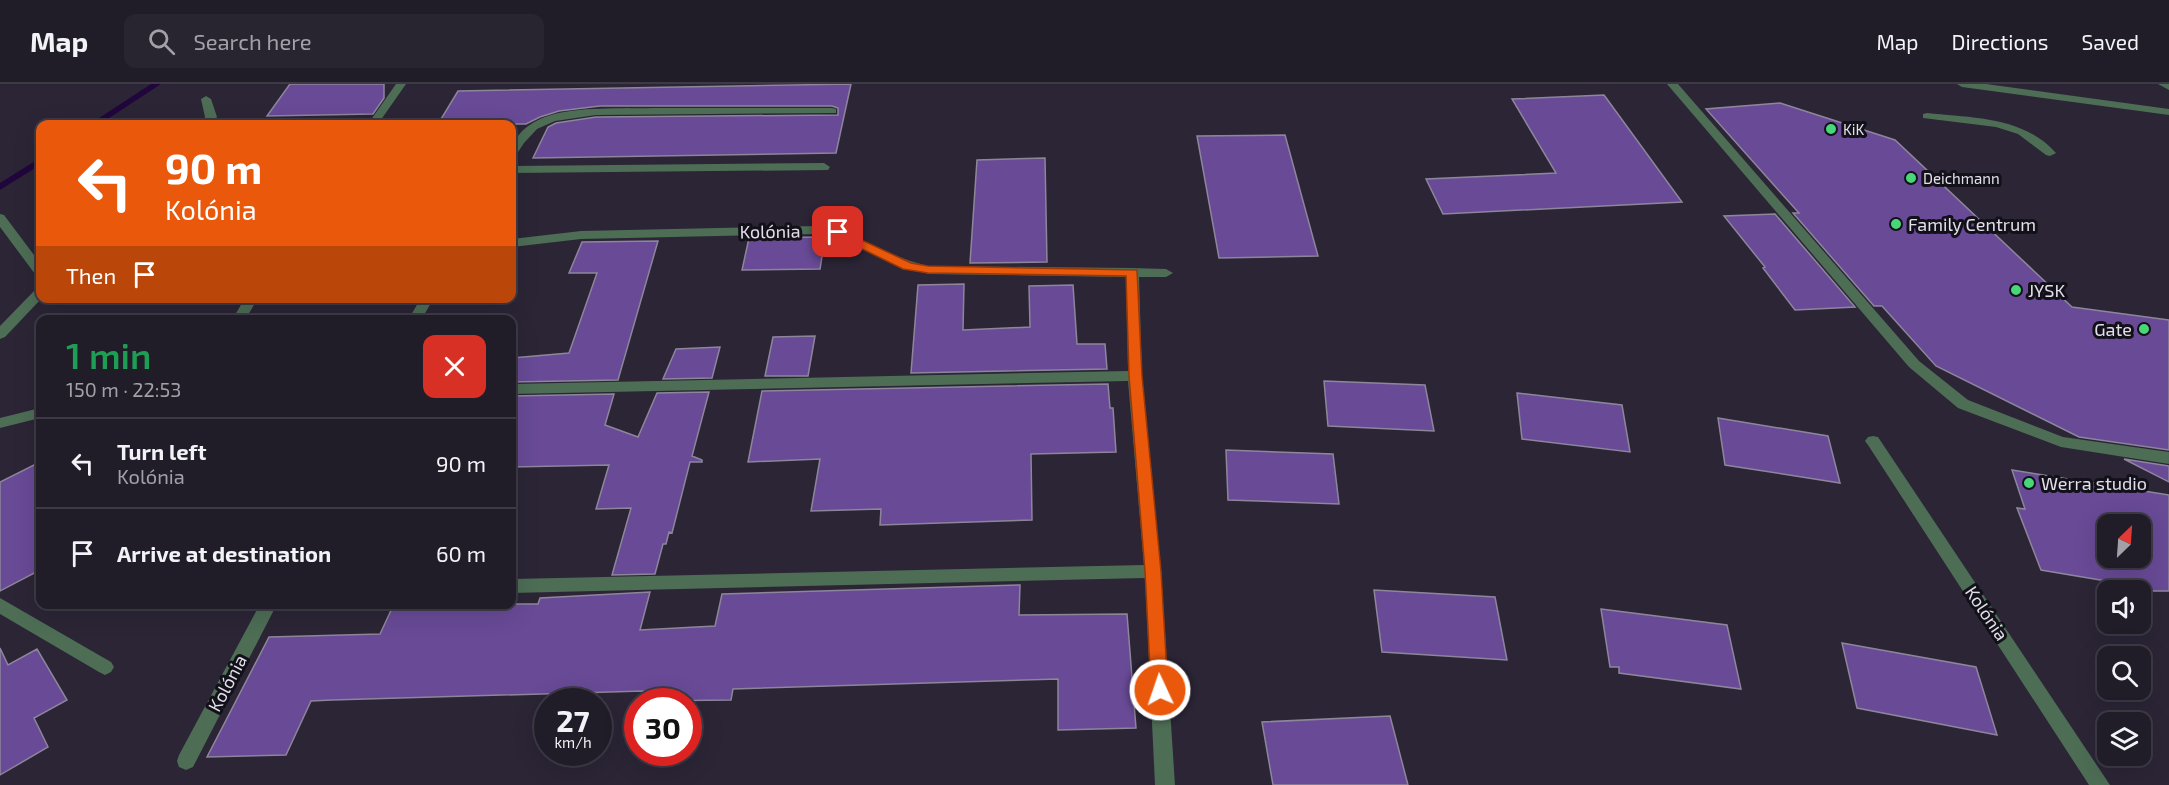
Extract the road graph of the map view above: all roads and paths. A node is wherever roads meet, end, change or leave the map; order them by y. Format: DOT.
graph roads {
  1 [pos="401,84"];
  2 [pos="1672,84"];
  3 [pos="1962,84"];
  4 [pos="2163,84"];
  5 [pos="2169,87"];
  6 [pos="206,99"];
  7 [pos="832,111"];
  8 [pos="2169,112"];
  9 [pos="1927,116"];
  10 [pos="209,120"];
  11 [pos="376,120"];
  12 [pos="516,146"];
  13 [pos="2050,153"];
  14 [pos="824,167"];
  15 [pos="516,170"];
  16 [pos="0,218"];
  17 [pos="516,243"];
  18 [pos="36,266"];
  19 [pos="1132,272"];
  20 [pos="1166,273"];
  21 [pos="36,297"];
  22 [pos="0,334"];
  23 [pos="1135,376"];
  24 [pos="516,389"];
  25 [pos="36,415"];
  26 [pos="0,423"];
  27 [pos="1873,441"];
  28 [pos="2169,459"];
  29 [pos="1153,571"];
  30 [pos="516,586"];
  31 [pos="0,605"];
  32 [pos="265,609"];
  33 [pos="105,667"];
  34 [pos="186,760"];
  35 [pos="1165,785"];
  36 [pos="2100,785"];
  1 -- 11 [label="street"];
  2 -- 28 [label="street"];
  3 -- 8 [label="street"];
  4 -- 5 [label="street"];
  6 -- 10 [label="street"];
  7 -- 12 [label="street"];
  9 -- 13 [label="street"];
  14 -- 15 [label="street"];
  16 -- 18 [label="street"];
  17 -- 19 [label="street, Kolónia"];
  19 -- 20 [label="street, Kolónia"];
  19 -- 23 [label="street"];
  21 -- 22 [label="street"];
  23 -- 24 [label="street"];
  23 -- 29 [label="street"];
  25 -- 26 [label="street"];
  27 -- 36 [label="street, Kolónia"];
  29 -- 30 [label="street"];
  29 -- 35 [label="street"];
  31 -- 33 [label="street"];
  32 -- 34 [label="street, Kolónia"];
}
